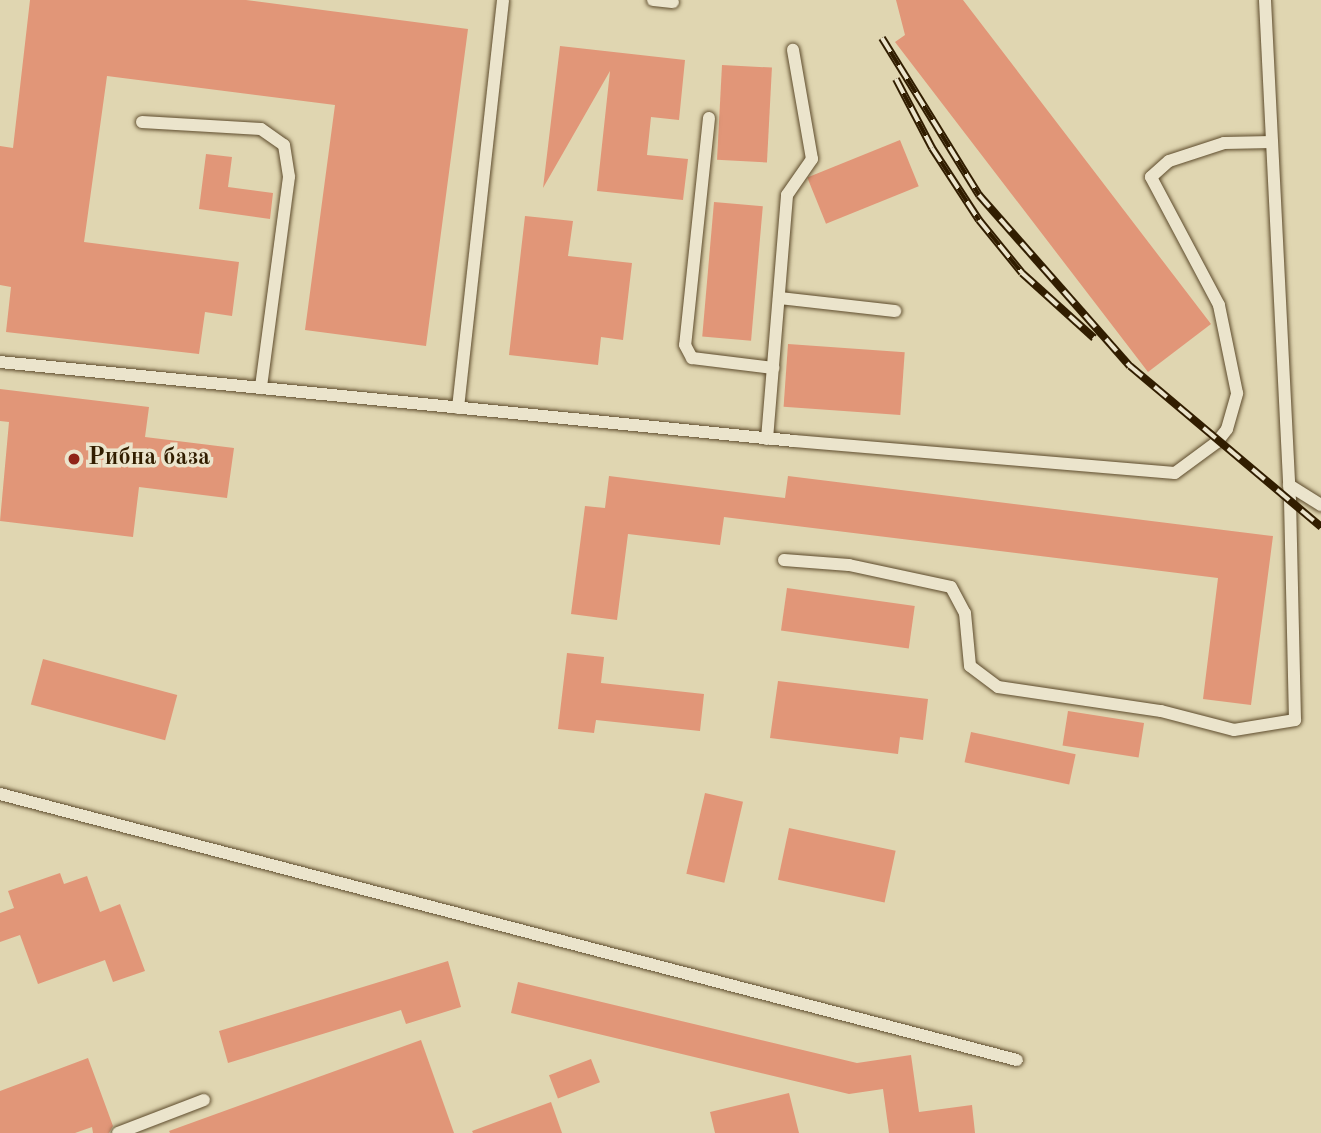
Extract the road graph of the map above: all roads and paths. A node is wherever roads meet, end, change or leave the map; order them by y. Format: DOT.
graph roads {
  1 [pos="503,0"];
  2 [pos="653,0"];
  3 [pos="1265,0"];
  4 [pos="673,2"];
  5 [pos="793,50"];
  6 [pos="709,118"];
  7 [pos="142,122"];
  8 [pos="1272,142"];
  9 [pos="779,298"];
  10 [pos="895,311"];
  11 [pos="0,362"];
  12 [pos="773,368"];
  13 [pos="261,388"];
  14 [pos="458,408"];
  15 [pos="767,439"];
  16 [pos="1289,485"];
  17 [pos="1321,505"];
  18 [pos="784,560"];
  19 [pos="0,794"];
  20 [pos="1017,1060"];
  21 [pos="204,1100"];
  22 [pos="118,1133"];
  1 -- 14 [label="lane"];
  2 -- 4 [label="lane"];
  3 -- 8 [label="lane"];
  5 -- 9 [label="lane"];
  6 -- 12 [label="lane"];
  7 -- 13 [label="lane"];
  8 -- 15 [label="lane"];
  8 -- 16 [label="lane"];
  9 -- 10 [label="lane"];
  9 -- 12 [label="lane"];
  11 -- 13 [label="lane"];
  12 -- 15 [label="lane"];
  13 -- 14 [label="lane"];
  14 -- 15 [label="lane"];
  16 -- 17 [label="lane"];
  16 -- 18 [label="lane"];
  19 -- 20 [label="lane"];
  21 -- 22 [label="lane"];
}
